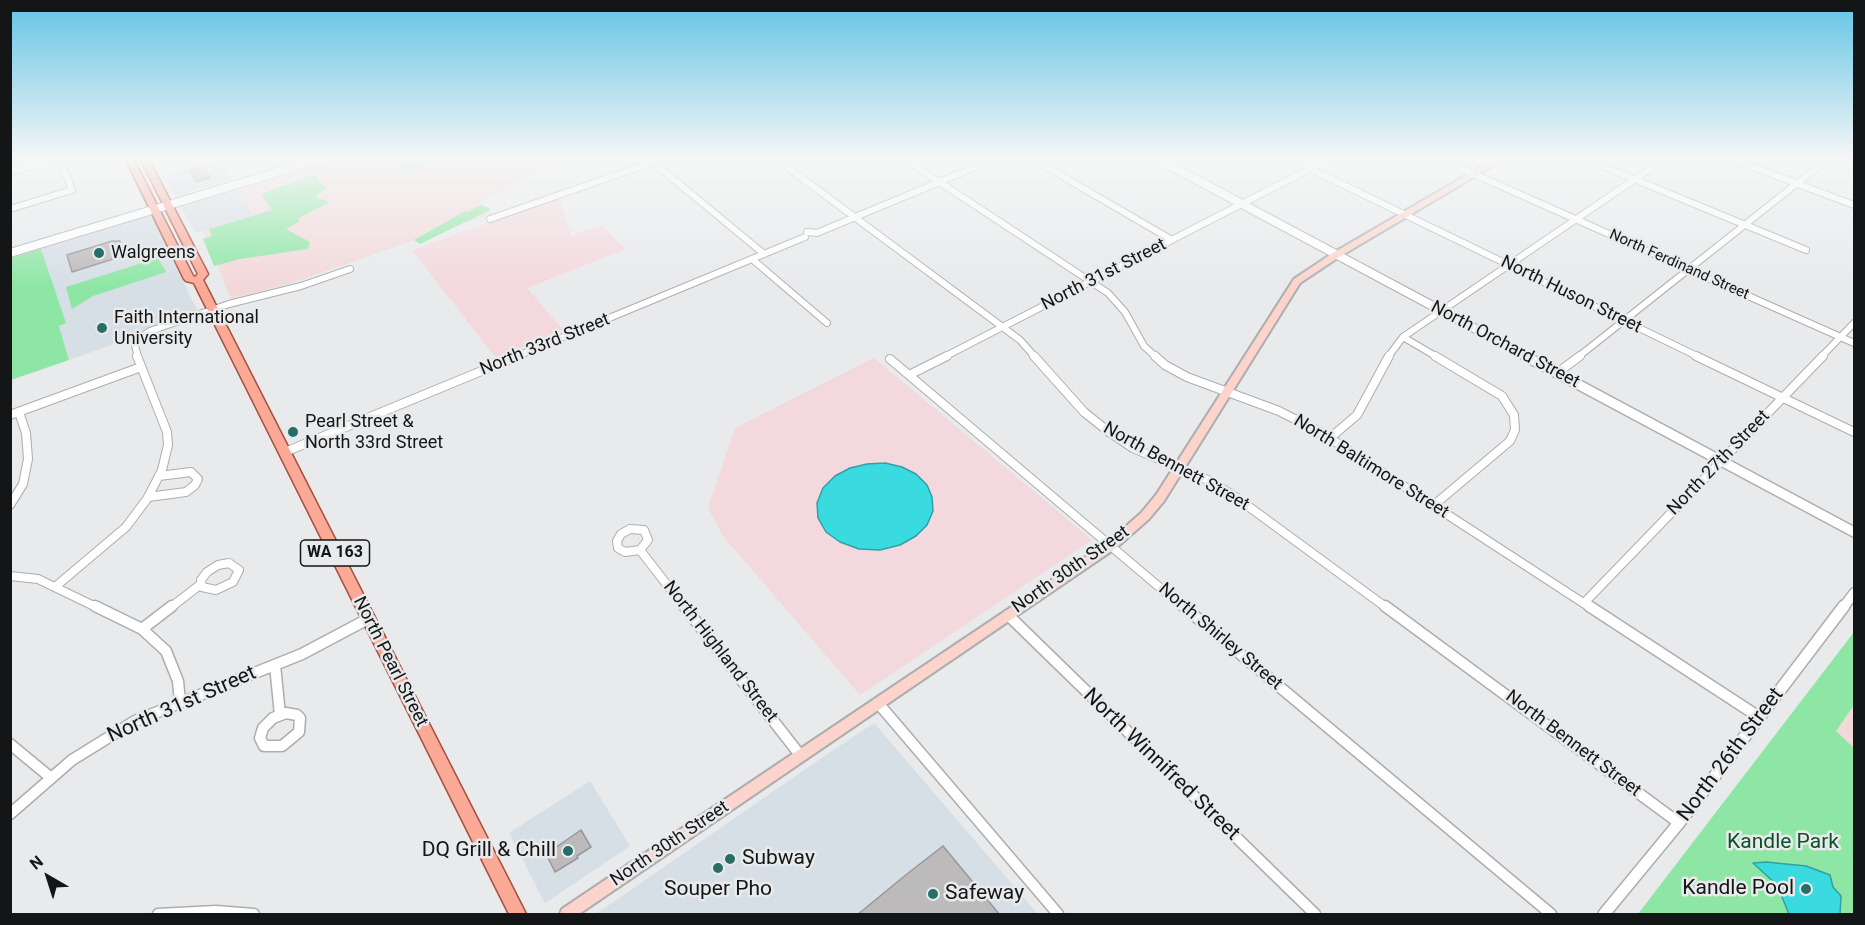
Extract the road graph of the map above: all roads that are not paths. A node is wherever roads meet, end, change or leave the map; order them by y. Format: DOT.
graph roads {
  1 [pos="36,201"];
  2 [pos="150,201"];
  3 [pos="165,201"];
  4 [pos="180,201"];
  5 [pos="538,201"];
  6 [pos="700,201"];
  7 [pos="833,201"];
  8 [pos="893,201"];
  9 [pos="969,201"];
  10 [pos="1105,201"];
  11 [pos="1237,201"];
  12 [pos="1248,201"];
  13 [pos="1377,201"];
  14 [pos="1430,201"];
  15 [pos="1533,201"];
  16 [pos="1603,201"];
  17 [pos="1689,201"];
  18 [pos="1776,201"];
  19 [pos="1242,204"];
  20 [pos="167,205"];
  21 [pos="10,209"];
  22 [pos="154,209"];
  23 [pos="1406,215"];
  24 [pos="854,217"];
  25 [pos="490,219"];
  26 [pos="1575,220"];
  27 [pos="1747,225"];
  28 [pos="1172,240"];
  29 [pos="1806,250"];
  30 [pos="10,252"];
  31 [pos="764,254"];
  32 [pos="1336,255"];
  33 [pos="752,259"];
  34 [pos="1509,265"];
  35 [pos="350,269"];
  36 [pos="1690,270"];
  37 [pos="198,280"];
  38 [pos="1091,281"];
  39 [pos="214,309"];
  40 [pos="1440,310"];
  41 [pos="1625,321"];
  42 [pos="827,323"];
  43 [pos="1854,323"];
  44 [pos="1004,327"];
  45 [pos="1403,337"];
  46 [pos="1841,337"];
  47 [pos="1854,343"];
  48 [pos="890,359"];
  49 [pos="141,367"];
  50 [pos="1557,373"];
  51 [pos="909,375"];
  52 [pos="1227,391"];
  53 [pos="1784,398"];
  54 [pos="19,412"];
  55 [pos="10,415"];
  56 [pos="1854,432"];
  57 [pos="1330,438"];
  58 [pos="285,452"];
  59 [pos="1722,461"];
  60 [pos="1179,468"];
  61 [pos="159,476"];
  62 [pos="148,497"];
  63 [pos="10,505"];
  64 [pos="1434,505"];
  65 [pos="1854,532"];
  66 [pos="1112,545"];
  67 [pos="640,550"];
  68 [pos="10,576"];
  69 [pos="201,584"];
  70 [pos="55,587"];
  71 [pos="1854,593"];
  72 [pos="1584,603"];
  73 [pos="1008,615"];
  74 [pos="368,619"];
  75 [pos="142,629"];
  76 [pos="275,665"];
  77 [pos="180,702"];
  78 [pos="878,703"];
  79 [pos="280,715"];
  80 [pos="1759,717"];
  81 [pos="10,744"];
  82 [pos="800,755"];
  83 [pos="50,777"];
  84 [pos="10,814"];
  85 [pos="1679,823"];
  86 [pos="158,915"];
  87 [pos="254,915"];
  88 [pos="518,915"];
  89 [pos="567,915"];
  90 [pos="1058,915"];
  91 [pos="1315,915"];
  92 [pos="1551,915"];
  93 [pos="1605,915"];
  1 -- 21 [label="street"];
  2 -- 22 [label="main road, North Pearl Street / WA 163"];
  3 -- 20 [label="main road, North Pearl Street / WA 163"];
  4 -- 20 [label="street"];
  5 -- 25 [label="street"];
  6 -- 31 [label="street"];
  7 -- 24 [label="street, North Bennett Street"];
  8 -- 24 [label="street, North 33rd Street"];
  9 -- 38 [label="street, North Baltimore Street"];
  10 -- 28 [label="street"];
  11 -- 19 [label="street, North Orchard Street"];
  12 -- 19 [label="street, North 31st Street"];
  13 -- 23 [label="street, North Huson Street"];
  14 -- 23 [label="main road, North 30th Street"];
  15 -- 26 [label="street, North Ferdinand Street"];
  16 -- 26 [label="street"];
  17 -- 27 [label="street"];
  18 -- 27 [label="street"];
  19 -- 28 [label="street, North 31st Street"];
  19 -- 32 [label="street, North Orchard Street"];
  20 -- 22 [label="street"];
  20 -- 37 [label="main road, North Pearl Street / WA 163"];
  22 -- 30 [label="street"];
  22 -- 37 [label="main road, North Pearl Street / WA 163"];
  23 -- 32 [label="main road, North 30th Street"];
  23 -- 34 [label="street, North Huson Street"];
  24 -- 31 [label="street, North 33rd Street"];
  24 -- 44 [label="street, North Bennett Street"];
  26 -- 34 [label="street"];
  26 -- 36 [label="street, North Ferdinand Street"];
  27 -- 29 [label="street"];
  27 -- 36 [label="street"];
  28 -- 38 [label="street, North 31st Street"];
  31 -- 33 [label="street, North 33rd Street"];
  32 -- 40 [label="street, North Orchard Street"];
  32 -- 52 [label="main road, North 30th Street"];
  33 -- 42 [label="street"];
  33 -- 58 [label="street, North 33rd Street"];
  34 -- 40 [label="street"];
  34 -- 41 [label="street, North Huson Street"];
  35 -- 39 [label="street"];
  36 -- 41 [label="street"];
  36 -- 46 [label="street, North Ferdinand Street"];
  37 -- 39 [label="main road, North Pearl Street / WA 163"];
  38 -- 44 [label="street, North 31st Street"];
  38 -- 52 [label="street, North Baltimore Street"];
  39 -- 49 [label="street"];
  39 -- 58 [label="main road, North Pearl Street / WA 163"];
  40 -- 45 [label="street"];
  40 -- 50 [label="street, North Orchard Street"];
  41 -- 50 [label="street"];
  41 -- 53 [label="street, North Huson Street"];
  43 -- 46 [label="street, North 27th Street"];
  44 -- 51 [label="street, North 31st Street"];
  44 -- 60 [label="street, North Bennett Street"];
  45 -- 57 [label="street"];
  45 -- 64 [label="street"];
  46 -- 47 [label="street, North Ferdinand Street"];
  46 -- 53 [label="street, North 27th Street"];
  48 -- 51 [label="street, North Shirley Street"];
  49 -- 54 [label="street"];
  49 -- 61 [label="street"];
  50 -- 59 [label="street, North Orchard Street"];
  51 -- 66 [label="street, North Shirley Street"];
  52 -- 57 [label="street, North Baltimore Street"];
  52 -- 60 [label="main road, North 30th Street"];
  53 -- 56 [label="street, North Huson Street"];
  53 -- 59 [label="street, North 27th Street"];
  54 -- 55 [label="street"];
  54 -- 63 [label="street"];
  57 -- 64 [label="street, North Baltimore Street"];
  58 -- 74 [label="main road, North Pearl Street / WA 163"];
  59 -- 65 [label="street, North Orchard Street"];
  59 -- 72 [label="street, North 27th Street"];
  60 -- 66 [label="main road, North 30th Street"];
  60 -- 85 [label="street, North Bennett Street"];
  61 -- 62 [label="street"];
  61 -- 62 [label="street"];
  62 -- 70 [label="street"];
  64 -- 72 [label="street, North Baltimore Street"];
  66 -- 73 [label="main road, North 30th Street"];
  66 -- 92 [label="street, North Shirley Street"];
  67 -- 82 [label="street, North Highland Street"];
  68 -- 70 [label="street"];
  69 -- 75 [label="street"];
  70 -- 75 [label="street"];
  71 -- 80 [label="street, North 26th Street"];
  72 -- 80 [label="street, North Baltimore Street"];
  73 -- 78 [label="main road, North 30th Street"];
  73 -- 91 [label="street, North Winnifred Street"];
  74 -- 76 [label="street, North 31st Street"];
  74 -- 88 [label="main road, North Pearl Street / WA 163"];
  75 -- 77 [label="street"];
  76 -- 77 [label="street, North 31st Street"];
  76 -- 79 [label="street"];
  77 -- 83 [label="street, North 31st Street"];
  78 -- 82 [label="main road, North 30th Street"];
  78 -- 90 [label="street"];
  79 -- 79 [label="street"];
  80 -- 85 [label="street, North 26th Street"];
  81 -- 83 [label="street"];
  82 -- 89 [label="main road, North 30th Street"];
  83 -- 84 [label="street, North 31st Street"];
  85 -- 93 [label="street, North 26th Street"];
  86 -- 87 [label="street"];
}
